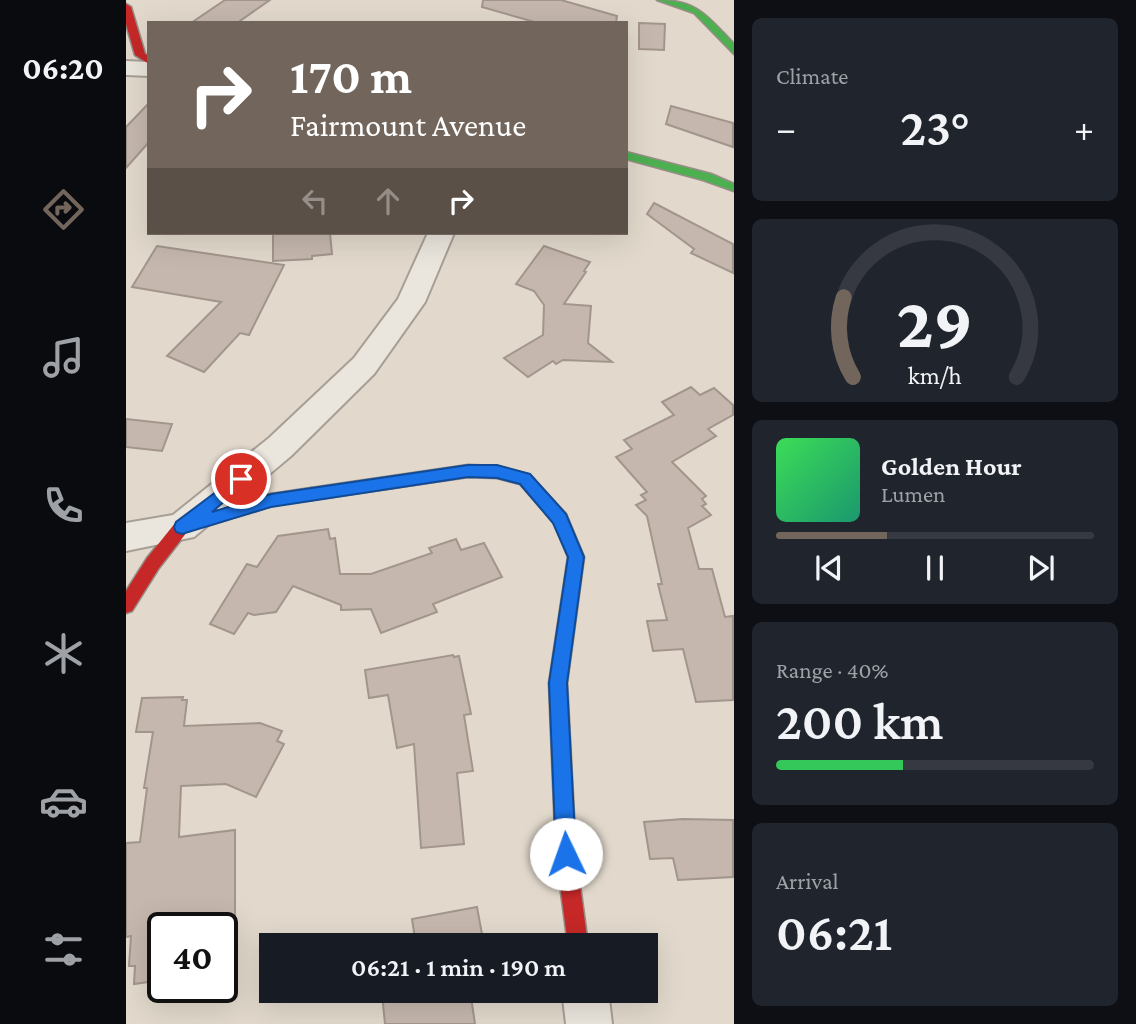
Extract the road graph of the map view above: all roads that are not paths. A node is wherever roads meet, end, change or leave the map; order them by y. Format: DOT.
graph roads {
  1 [pos="662,0"];
  2 [pos="126,7"];
  3 [pos="733,51"];
  4 [pos="147,60"];
  5 [pos="126,68"];
  6 [pos="147,69"];
  7 [pos="628,156"];
  8 [pos="733,188"];
  9 [pos="440,235"];
  10 [pos="182,527"];
  11 [pos="126,537"];
  12 [pos="126,606"];
  13 [pos="576,933"];
  14 [pos="587,1003"];
  15 [pos="589,1024"];
  1 -- 3 [label="street"];
  2 -- 4 [label="street"];
  5 -- 6 [label="street"];
  7 -- 8 [label="street"];
  9 -- 10 [label="street"];
  10 -- 11 [label="street"];
  10 -- 12 [label="street"];
  10 -- 13 [label="street"];
  14 -- 15 [label="street"];
}
